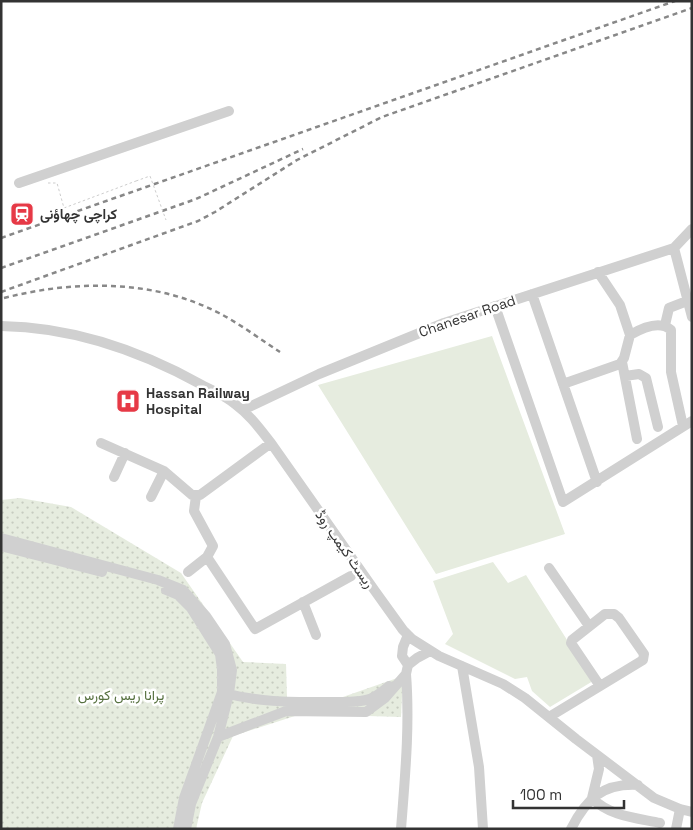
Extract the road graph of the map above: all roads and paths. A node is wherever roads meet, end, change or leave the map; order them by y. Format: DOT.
graph roads {
  1 [pos="229,111"];
  2 [pos="19,182"];
  3 [pos="47,183"];
  4 [pos="166,220"];
  5 [pos="692,229"];
  6 [pos="674,248"];
  7 [pos="598,272"];
  8 [pos="532,294"];
  9 [pos="688,294"];
  10 [pos="495,306"];
  11 [pos="692,316"];
  12 [pos="665,325"];
  13 [pos="1,326"];
  14 [pos="630,335"];
  15 [pos="622,362"];
  16 [pos="625,376"];
  17 [pos="563,384"];
  18 [pos="243,410"];
  19 [pos="687,424"];
  20 [pos="658,427"];
  21 [pos="637,439"];
  22 [pos="102,443"];
  23 [pos="271,443"];
  24 [pos="125,454"];
  25 [pos="164,471"];
  26 [pos="114,477"];
  27 [pos="597,482"];
  28 [pos="196,496"];
  29 [pos="151,497"];
  30 [pos="1,538"];
  31 [pos="1,546"];
  32 [pos="207,556"];
  33 [pos="549,568"];
  34 [pos="188,572"];
  35 [pos="351,576"];
  36 [pos="303,602"];
  37 [pos="589,626"];
  38 [pos="316,634"];
  39 [pos="408,635"];
  40 [pos="430,651"];
  41 [pos="462,666"];
  42 [pos="407,670"];
  43 [pos="600,686"];
  44 [pos="226,693"];
  45 [pos="549,718"];
  46 [pos="218,737"];
  47 [pos="597,755"];
  48 [pos="638,785"];
  49 [pos="592,798"];
  50 [pos="680,809"];
  51 [pos="692,812"];
  52 [pos="660,823"];
  53 [pos="178,829"];
  54 [pos="186,829"];
  55 [pos="401,829"];
  56 [pos="483,829"];
  57 [pos="572,829"];
  58 [pos="676,829"];
  1 -- 2 [label="street"];
  3 -- 4 [label="path, bridge"];
  5 -- 6 [label="street, Chanesar Road"];
  6 -- 7 [label="street, Chanesar Road"];
  6 -- 9 [label="street"];
  7 -- 8 [label="street, Chanesar Road"];
  7 -- 14 [label="street"];
  8 -- 10 [label="street, Chanesar Road"];
  8 -- 17 [label="street"];
  9 -- 11 [label="street"];
  9 -- 12 [label="street"];
  10 -- 18 [label="street, Chanesar Road"];
  10 -- 27 [label="street"];
  12 -- 14 [label="street"];
  12 -- 19 [label="street"];
  13 -- 18 [label="street, ریسٹ کیمپ روڈ"];
  14 -- 15 [label="street"];
  15 -- 16 [label="street"];
  15 -- 17 [label="street"];
  16 -- 20 [label="street"];
  16 -- 21 [label="street"];
  17 -- 27 [label="street"];
  18 -- 23 [label="street, ریسٹ کیمپ روڈ"];
  19 -- 27 [label="street"];
  22 -- 24 [label="street"];
  23 -- 28 [label="street"];
  23 -- 39 [label="street, ریسٹ کیمپ روڈ"];
  24 -- 25 [label="street"];
  24 -- 26 [label="street"];
  25 -- 28 [label="street"];
  25 -- 29 [label="street"];
  28 -- 32 [label="street"];
  30 -- 44 [label="street"];
  31 -- 44 [label="street"];
  32 -- 34 [label="street"];
  32 -- 36 [label="street"];
  33 -- 37 [label="street"];
  35 -- 36 [label="street"];
  36 -- 38 [label="street"];
  37 -- 43 [label="street"];
  37 -- 43 [label="street"];
  39 -- 40 [label="street, ریسٹ کیمپ روڈ"];
  39 -- 42 [label="street"];
  40 -- 41 [label="street, ریسٹ کیمپ روڈ"];
  40 -- 42 [label="street"];
  41 -- 45 [label="street, ریسٹ کیمپ روڈ"];
  41 -- 56 [label="street"];
  42 -- 44 [label="street"];
  42 -- 46 [label="street"];
  42 -- 55 [label="street"];
  43 -- 45 [label="street"];
  44 -- 46 [label="street"];
  44 -- 53 [label="street"];
  45 -- 47 [label="street, ریسٹ کیمپ روڈ"];
  46 -- 54 [label="street"];
  47 -- 48 [label="street, ریسٹ کیمپ روڈ"];
  47 -- 49 [label="street"];
  48 -- 49 [label="street"];
  48 -- 50 [label="street, ریسٹ کیمپ روڈ"];
  49 -- 52 [label="street"];
  49 -- 57 [label="street"];
  50 -- 51 [label="street, ریسٹ کیمپ روڈ"];
  50 -- 58 [label="street"];
}
